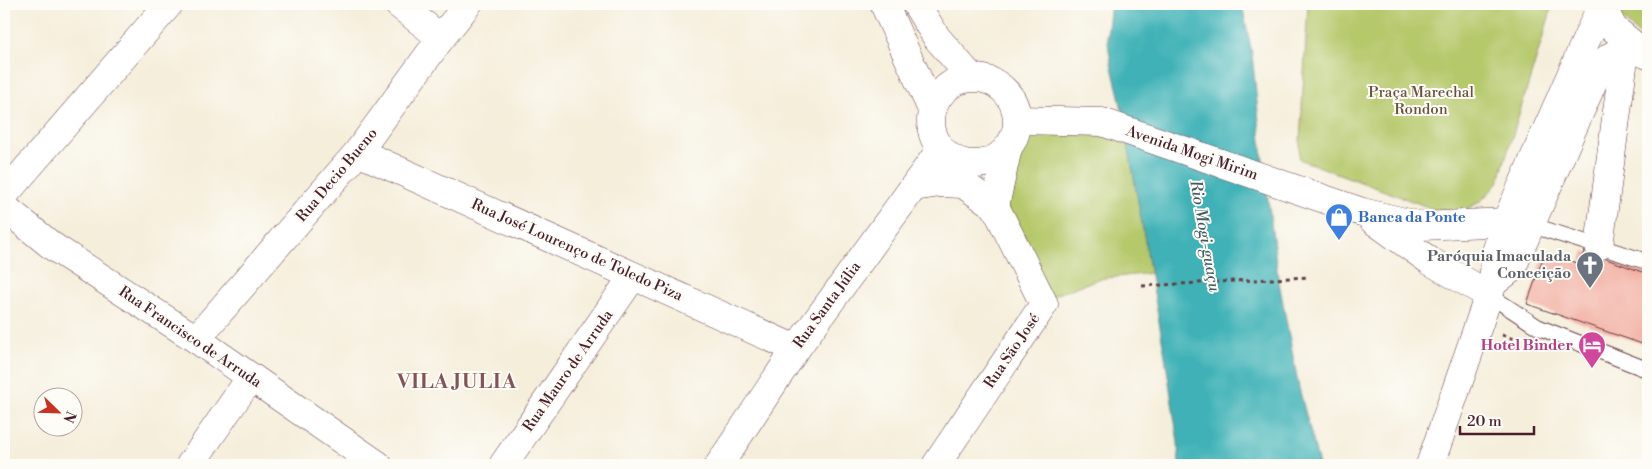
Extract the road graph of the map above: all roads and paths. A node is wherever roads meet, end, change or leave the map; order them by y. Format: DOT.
graph roads {
  1 [pos="169,4"];
  2 [pos="398,4"];
  3 [pos="468,4"];
  4 [pos="884,4"];
  5 [pos="916,4"];
  6 [pos="1601,4"];
  7 [pos="441,38"];
  8 [pos="1641,51"];
  9 [pos="971,77"];
  10 [pos="932,110"];
  11 [pos="1018,120"];
  12 [pos="1008,148"];
  13 [pos="941,149"];
  14 [pos="358,152"];
  15 [pos="914,187"];
  16 [pos="4,195"];
  17 [pos="995,206"];
  18 [pos="4,207"];
  19 [pos="1362,212"];
  20 [pos="1519,223"];
  21 [pos="1599,246"];
  22 [pos="1648,262"];
  23 [pos="633,276"];
  24 [pos="1309,278"];
  25 [pos="1142,286"];
  26 [pos="1491,289"];
  27 [pos="196,339"];
  28 [pos="796,349"];
  29 [pos="1648,370"];
  30 [pos="251,377"];
  31 [pos="190,465"];
  32 [pos="378,465"];
  33 [pos="503,465"];
  34 [pos="719,465"];
  35 [pos="936,465"];
  36 [pos="1430,465"];
  1 -- 16 [label="street"];
  2 -- 7 [label="street"];
  3 -- 7 [label="street, Rua Decio Bueno"];
  4 -- 10 [label="street"];
  5 -- 9 [label="street"];
  6 -- 8 [label="street"];
  6 -- 20 [label="street"];
  7 -- 14 [label="street, Rua Decio Bueno"];
  8 -- 20 [label="street"];
  8 -- 21 [label="street"];
  9 -- 10 [label="street"];
  9 -- 11 [label="street"];
  10 -- 13 [label="street"];
  11 -- 12 [label="street"];
  11 -- 19 [label="street, Avenida Mogi Mirim"];
  12 -- 13 [label="street"];
  12 -- 17 [label="street"];
  13 -- 15 [label="street, Rua Santa Júlia"];
  14 -- 23 [label="street, Rua José Lourenço de Toledo Piza"];
  14 -- 27 [label="street, Rua Decio Bueno"];
  15 -- 17 [label="street, Rua São José"];
  15 -- 28 [label="street, Rua Santa Júlia"];
  17 -- 35 [label="street, Rua São José"];
  18 -- 27 [label="street, Rua Francisco de Arruda"];
  19 -- 20 [label="street, Avenida Mogi Mirim"];
  19 -- 26 [label="street, Avenida Mogi Mirim"];
  20 -- 21 [label="lane"];
  20 -- 26 [label="street"];
  21 -- 22 [label="lane"];
  23 -- 28 [label="street, Rua José Lourenço de Toledo Piza"];
  23 -- 33 [label="street, Rua Mauro de Arruda"];
  24 -- 25 [label="path"];
  26 -- 29 [label="lane"];
  26 -- 36 [label="street"];
  27 -- 30 [label="street, Rua Francisco de Arruda"];
  28 -- 34 [label="street, Rua Santa Júlia"];
  30 -- 31 [label="street"];
  30 -- 32 [label="street, Rua Francisco de Arruda"];
}
